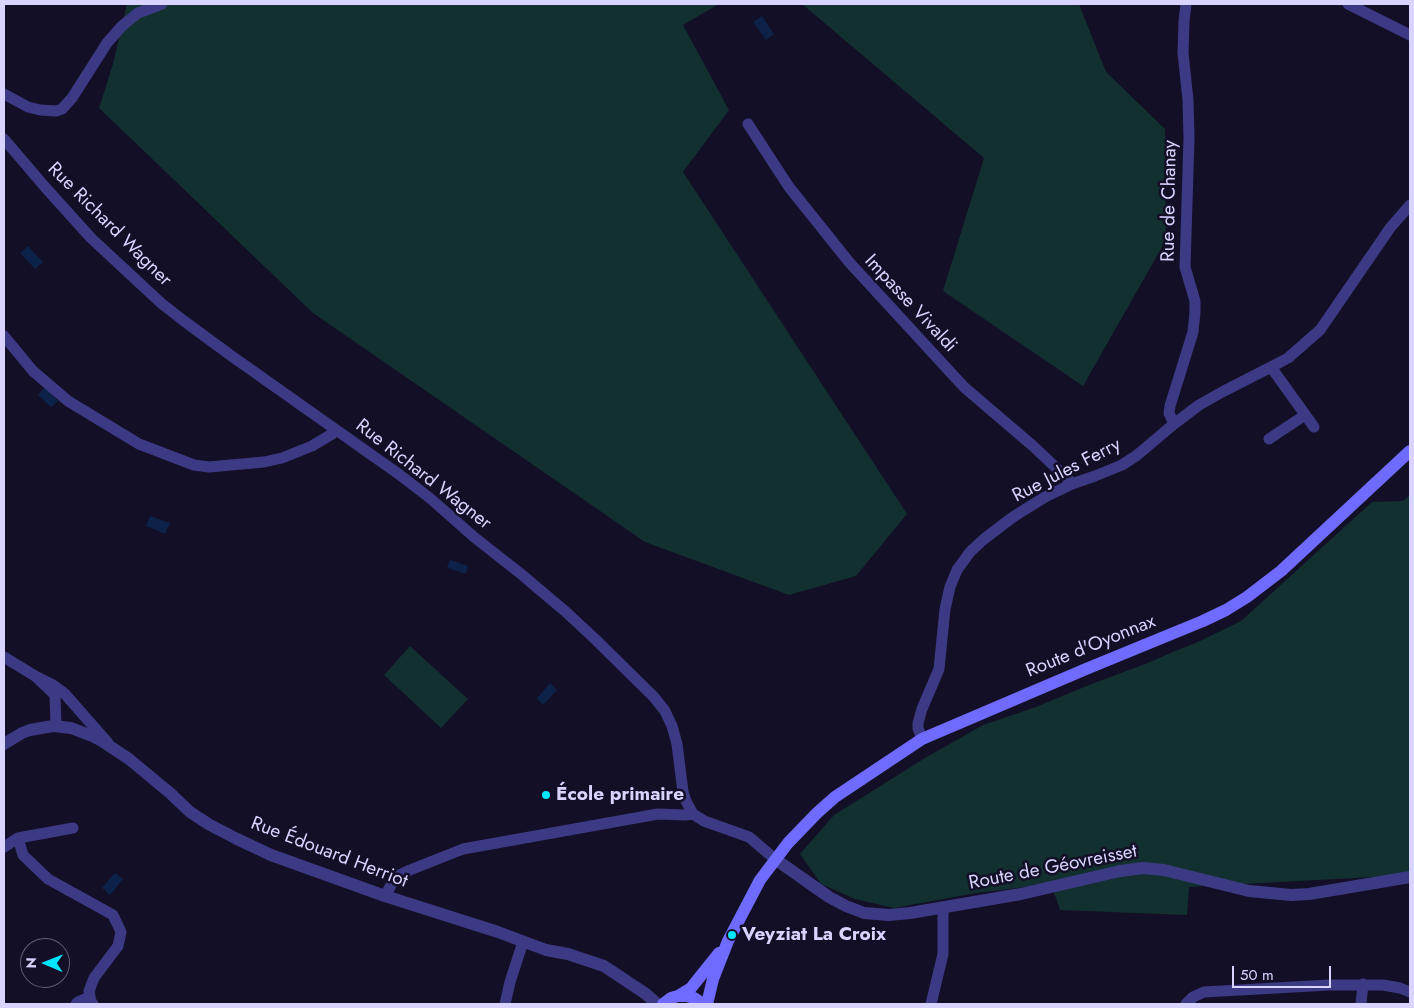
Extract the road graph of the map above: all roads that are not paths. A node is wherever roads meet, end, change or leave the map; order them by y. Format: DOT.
graph roads {
  1 [pos="162,4"];
  2 [pos="1186,4"];
  3 [pos="1348,4"];
  4 [pos="1410,35"];
  5 [pos="4,94"];
  6 [pos="748,124"];
  7 [pos="4,139"];
  8 [pos="1410,205"];
  9 [pos="4,336"];
  10 [pos="1271,368"];
  11 [pos="1305,414"];
  12 [pos="1174,424"];
  13 [pos="1314,427"];
  14 [pos="336,430"];
  15 [pos="1269,439"];
  16 [pos="1410,451"];
  17 [pos="1072,484"];
  18 [pos="4,657"];
  19 [pos="35,676"];
  20 [pos="56,726"];
  21 [pos="922,739"];
  22 [pos="4,744"];
  23 [pos="112,748"];
  24 [pos="693,814"];
  25 [pos="73,828"];
  26 [pos="18,838"];
  27 [pos="4,847"];
  28 [pos="775,859"];
  29 [pos="1410,876"];
  30 [pos="385,896"];
  31 [pos="943,908"];
  32 [pos="728,941"];
  33 [pos="523,942"];
  34 [pos="1363,984"];
  35 [pos="1410,992"];
  36 [pos="678,996"];
  37 [pos="91,1001"];
  38 [pos="76,1004"];
  39 [pos="505,1004"];
  40 [pos="657,1004"];
  41 [pos="663,1004"];
  42 [pos="705,1004"];
  43 [pos="931,1004"];
  44 [pos="1186,1004"];
  45 [pos="1362,1004"];
  1 -- 5 [label="street"];
  2 -- 12 [label="street, Rue de Chanay"];
  3 -- 4 [label="street"];
  6 -- 17 [label="street, Impasse Vivaldi"];
  7 -- 14 [label="street, Rue Richard Wagner"];
  8 -- 10 [label="street, Rue Jules Ferry"];
  9 -- 14 [label="street"];
  10 -- 11 [label="street"];
  10 -- 12 [label="street, Rue Jules Ferry"];
  11 -- 13 [label="street"];
  11 -- 15 [label="street"];
  12 -- 17 [label="street, Rue Jules Ferry"];
  14 -- 24 [label="street, Rue Richard Wagner"];
  16 -- 21 [label="main road, Route d'Oyonnax"];
  17 -- 21 [label="street, Rue Jules Ferry"];
  18 -- 19 [label="street"];
  19 -- 20 [label="street"];
  19 -- 23 [label="street"];
  20 -- 22 [label="street, Rue Édouard Herriot"];
  20 -- 23 [label="street, Rue Édouard Herriot"];
  21 -- 28 [label="main road, Route d'Oyonnax"];
  23 -- 30 [label="street, Rue Édouard Herriot"];
  24 -- 28 [label="street"];
  24 -- 30 [label="street"];
  25 -- 26 [label="street"];
  26 -- 27 [label="street"];
  26 -- 37 [label="street"];
  28 -- 31 [label="street, Route de Géovreisset"];
  28 -- 32 [label="main road, Route d'Oyonnax"];
  29 -- 31 [label="street, Route de Géovreisset"];
  30 -- 33 [label="street, Rue Édouard Herriot"];
  31 -- 43 [label="street"];
  32 -- 36 [label="main road"];
  32 -- 42 [label="main road"];
  33 -- 39 [label="street"];
  33 -- 40 [label="street, Rue Édouard Herriot"];
  34 -- 35 [label="street"];
  34 -- 44 [label="street"];
  34 -- 45 [label="street"];
  36 -- 41 [label="main road"];
  36 -- 42 [label="main road"];
  37 -- 38 [label="street"];
}
